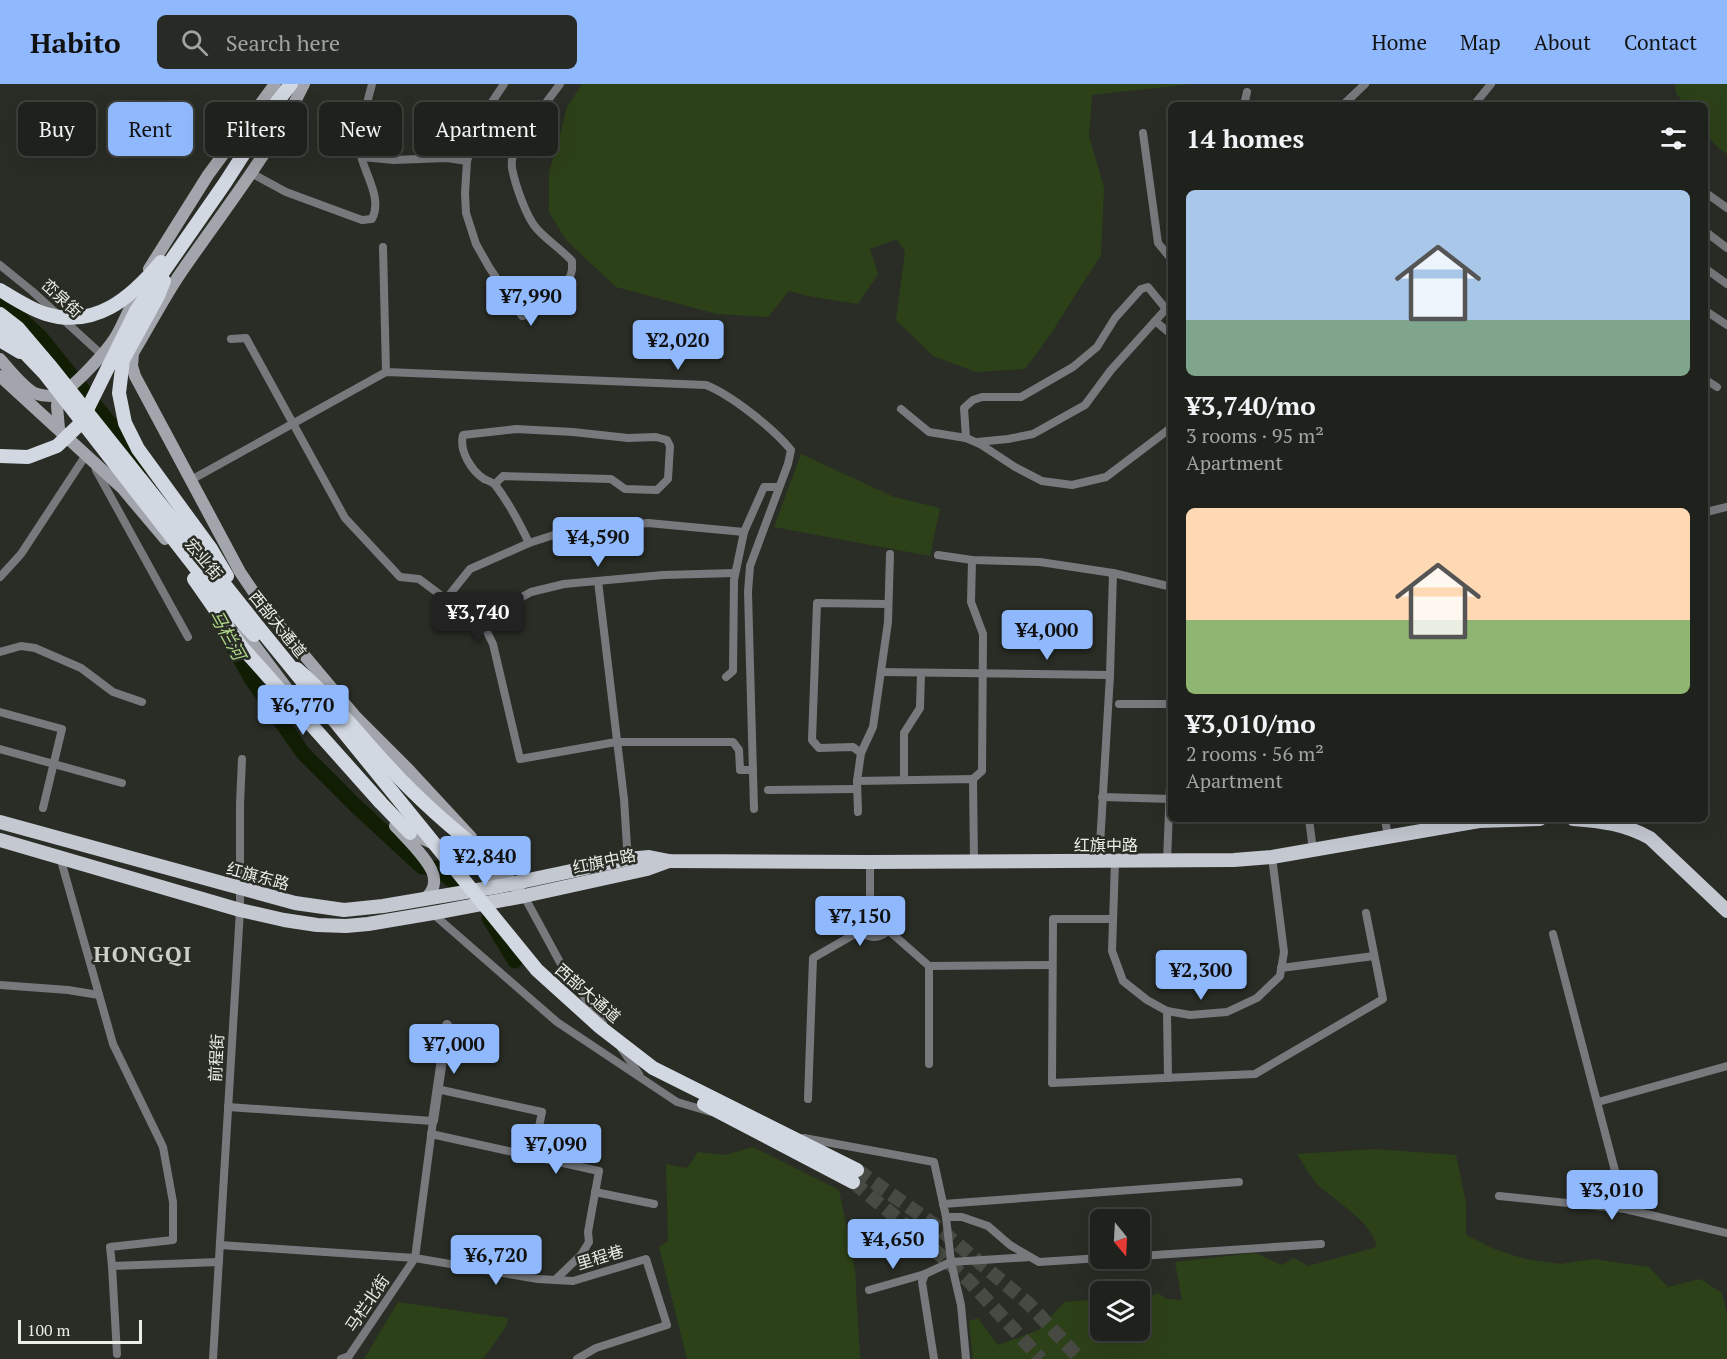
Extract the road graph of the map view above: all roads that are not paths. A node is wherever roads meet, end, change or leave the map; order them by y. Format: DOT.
graph roads {
  1 [pos="275,84"];
  2 [pos="290,84"];
  3 [pos="304,84"];
  4 [pos="372,84"];
  5 [pos="504,84"];
  6 [pos="560,84"];
  7 [pos="1365,84"];
  8 [pos="1491,84"];
  9 [pos="1247,92"];
  10 [pos="1245,102"];
  11 [pos="1346,102"];
  12 [pos="1476,102"];
  13 [pos="1143,133"];
  14 [pos="362,157"];
  15 [pos="467,161"];
  16 [pos="251,173"];
  17 [pos="225,183"];
  18 [pos="1708,194"];
  19 [pos="1727,208"];
  20 [pos="1708,234"];
  21 [pos="382,248"];
  22 [pos="1727,248"];
  23 [pos="1168,255"];
  24 [pos="172,260"];
  25 [pos="0,265"];
  26 [pos="1708,270"];
  27 [pos="1727,284"];
  28 [pos="0,290"];
  29 [pos="1168,306"];
  30 [pos="1168,308"];
  31 [pos="1708,312"];
  32 [pos="0,314"];
  33 [pos="1155,321"];
  34 [pos="1727,325"];
  35 [pos="0,327"];
  36 [pos="1168,332"];
  37 [pos="231,339"];
  38 [pos="0,340"];
  39 [pos="102,355"];
  40 [pos="0,360"];
  41 [pos="38,366"];
  42 [pos="387,372"];
  43 [pos="0,376"];
  44 [pos="135,376"];
  45 [pos="1708,381"];
  46 [pos="1717,387"];
  47 [pos="58,395"];
  48 [pos="901,409"];
  49 [pos="294,423"];
  50 [pos="59,429"];
  51 [pos="1168,430"];
  52 [pos="966,438"];
  53 [pos="976,442"];
  54 [pos="0,456"];
  55 [pos="94,463"];
  56 [pos="191,480"];
  57 [pos="495,484"];
  58 [pos="779,488"];
  59 [pos="1727,507"];
  60 [pos="148,508"];
  61 [pos="1708,512"];
  62 [pos="744,532"];
  63 [pos="529,543"];
  64 [pos="890,554"];
  65 [pos="938,555"];
  66 [pos="972,560"];
  67 [pos="240,572"];
  68 [pos="735,573"];
  69 [pos="1113,573"];
  70 [pos="0,577"];
  71 [pos="598,581"];
  72 [pos="206,586"];
  73 [pos="1168,586"];
  74 [pos="446,599"];
  75 [pos="888,604"];
  76 [pos="470,616"];
  77 [pos="256,624"];
  78 [pos="188,637"];
  79 [pos="0,652"];
  80 [pos="281,655"];
  81 [pos="881,672"];
  82 [pos="921,673"];
  83 [pos="983,674"];
  84 [pos="1110,675"];
  85 [pos="726,677"];
  86 [pos="142,702"];
  87 [pos="1119,704"];
  88 [pos="1168,704"];
  89 [pos="0,712"];
  90 [pos="616,742"];
  91 [pos="0,749"];
  92 [pos="861,753"];
  93 [pos="242,759"];
  94 [pos="54,763"];
  95 [pos="753,770"];
  96 [pos="972,779"];
  97 [pos="904,780"];
  98 [pos="122,783"];
  99 [pos="857,785"];
  100 [pos="768,790"];
  101 [pos="1102,797"];
  102 [pos="1168,798"];
  103 [pos="43,808"];
  104 [pos="754,809"];
  105 [pos="858,812"];
  106 [pos="0,822"];
  107 [pos="1169,822"];
  108 [pos="1309,822"];
  109 [pos="1386,822"];
  110 [pos="1468,822"];
  111 [pos="1598,822"];
  112 [pos="395,826"];
  113 [pos="410,833"];
  114 [pos="1388,837"];
  115 [pos="0,840"];
  116 [pos="1313,850"];
  117 [pos="60,857"];
  118 [pos="1272,857"];
  119 [pos="490,858"];
  120 [pos="1167,861"];
  121 [pos="870,862"];
  122 [pos="974,862"];
  123 [pos="1099,862"];
  124 [pos="1115,862"];
  125 [pos="628,866"];
  126 [pos="240,888"];
  127 [pos="511,889"];
  128 [pos="424,900"];
  129 [pos="870,902"];
  130 [pos="240,910"];
  131 [pos="1727,911"];
  132 [pos="435,912"];
  133 [pos="1366,913"];
  134 [pos="1113,919"];
  135 [pos="888,930"];
  136 [pos="860,932"];
  137 [pos="1553,934"];
  138 [pos="1374,956"];
  139 [pos="1052,965"];
  140 [pos="929,966"];
  141 [pos="1281,968"];
  142 [pos="0,985"];
  143 [pos="99,995"];
  144 [pos="1167,1011"];
  145 [pos="447,1025"];
  146 [pos="929,1064"];
  147 [pos="1727,1066"];
  148 [pos="1168,1078"];
  149 [pos="643,1080"];
  150 [pos="437,1089"];
  151 [pos="808,1099"];
  152 [pos="1598,1102"];
  153 [pos="228,1107"];
  154 [pos="433,1121"];
  155 [pos="431,1134"];
  156 [pos="533,1156"];
  157 [pos="1239,1182"];
  158 [pos="595,1192"];
  159 [pos="1499,1196"];
  160 [pos="654,1204"];
  161 [pos="943,1204"];
  162 [pos="1625,1209"];
  163 [pos="946,1217"];
  164 [pos="1727,1233"];
  165 [pos="1321,1244"];
  166 [pos="220,1245"];
  167 [pos="1150,1255"];
  168 [pos="1030,1257"];
  169 [pos="415,1258"];
  170 [pos="1090,1259"];
  171 [pos="219,1262"];
  172 [pos="951,1262"];
  173 [pos="112,1266"];
  174 [pos="925,1274"];
  175 [pos="555,1280"];
  176 [pos="869,1290"];
  177 [pos="117,1354"];
  178 [pos="213,1359"];
  179 [pos="341,1359"];
  180 [pos="577,1359"];
  181 [pos="934,1359"];
  182 [pos="966,1359"];
  1 -- 39 [label="main road"];
  2 -- 17 [label="highway, bridge"];
  3 -- 16 [label="main road"];
  4 -- 14 [label="street"];
  5 -- 15 [label="street"];
  6 -- 15 [label="street"];
  7 -- 11 [label="street"];
  8 -- 12 [label="street"];
  9 -- 10 [label="street"];
  13 -- 23 [label="street"];
  14 -- 15 [label="street"];
  14 -- 16 [label="street"];
  16 -- 44 [label="main road, 宏业街"];
  17 -- 24 [label="highway, bridge"];
  17 -- 28 [label="highway, bridge"];
  18 -- 19 [label="street"];
  20 -- 22 [label="street"];
  21 -- 42 [label="street"];
  24 -- 54 [label="highway, bridge"];
  24 -- 77 [label="highway, bridge"];
  25 -- 39 [label="street, 峦泉街"];
  26 -- 27 [label="street"];
  29 -- 52 [label="street"];
  30 -- 33 [label="street"];
  31 -- 34 [label="street"];
  32 -- 77 [label="highway, 西部大通道, bridge"];
  33 -- 36 [label="street"];
  33 -- 53 [label="street"];
  35 -- 41 [label="highway, 西部大通道, bridge"];
  37 -- 49 [label="street"];
  38 -- 41 [label="highway, bridge"];
  39 -- 44 [label="main road"];
  39 -- 47 [label="main road"];
  40 -- 47 [label="main road"];
  41 -- 60 [label="highway, 西部大通道, bridge"];
  42 -- 49 [label="street"];
  42 -- 58 [label="street"];
  43 -- 50 [label="main road, 宏业街"];
  44 -- 56 [label="main road, 宏业街"];
  45 -- 46 [label="street"];
  47 -- 50 [label="main road"];
  48 -- 52 [label="street"];
  49 -- 56 [label="street"];
  49 -- 74 [label="street"];
  50 -- 55 [label="main road, 宏业街"];
  51 -- 53 [label="street"];
  52 -- 53 [label="street"];
  55 -- 70 [label="street"];
  55 -- 72 [label="main road, 宏业街, bridge"];
  55 -- 78 [label="street"];
  56 -- 67 [label="main road, 宏业街"];
  57 -- 57 [label="street"];
  57 -- 63 [label="street"];
  58 -- 62 [label="street"];
  58 -- 95 [label="street"];
  59 -- 61 [label="street"];
  60 -- 80 [label="highway, 西部大通道, bridge"];
  60 -- 113 [label="highway, bridge"];
  62 -- 63 [label="street"];
  62 -- 68 [label="street"];
  63 -- 74 [label="street"];
  64 -- 75 [label="street"];
  65 -- 66 [label="street"];
  66 -- 69 [label="street"];
  66 -- 83 [label="street"];
  67 -- 72 [label="main road"];
  67 -- 119 [label="main road, 宏业街"];
  68 -- 71 [label="street"];
  68 -- 85 [label="street"];
  69 -- 73 [label="street"];
  69 -- 84 [label="street"];
  71 -- 76 [label="street"];
  71 -- 90 [label="street"];
  72 -- 112 [label="main road, 宏业街"];
  74 -- 76 [label="street"];
  75 -- 81 [label="street"];
  75 -- 92 [label="street"];
  76 -- 90 [label="street"];
  77 -- 80 [label="highway, 西部大通道, bridge"];
  79 -- 86 [label="street"];
  80 -- 119 [label="highway, bridge"];
  81 -- 82 [label="street"];
  81 -- 92 [label="street"];
  82 -- 83 [label="street"];
  82 -- 97 [label="street"];
  83 -- 84 [label="street"];
  83 -- 96 [label="street"];
  84 -- 101 [label="street"];
  87 -- 88 [label="street"];
  89 -- 94 [label="street"];
  90 -- 95 [label="street"];
  90 -- 125 [label="street"];
  91 -- 94 [label="street"];
  92 -- 99 [label="street"];
  93 -- 126 [label="street, 前程街"];
  94 -- 98 [label="street"];
  94 -- 103 [label="street"];
  95 -- 104 [label="street"];
  96 -- 97 [label="street"];
  96 -- 122 [label="street"];
  97 -- 99 [label="street"];
  99 -- 100 [label="street"];
  99 -- 105 [label="street"];
  101 -- 102 [label="street"];
  101 -- 123 [label="street"];
  106 -- 126 [label="main road, 红旗东路"];
  107 -- 120 [label="street"];
  108 -- 116 [label="street"];
  109 -- 114 [label="street"];
  110 -- 114 [label="main road, 红旗中路"];
  111 -- 131 [label="main road"];
  112 -- 113 [label="main road, bridge"];
  112 -- 128 [label="main road, 宏业街"];
  113 -- 127 [label="main road, bridge"];
  114 -- 116 [label="main road, 红旗中路"];
  115 -- 117 [label="main road"];
  116 -- 118 [label="main road, 红旗中路"];
  117 -- 130 [label="main road"];
  117 -- 143 [label="street"];
  118 -- 120 [label="main road, 红旗中路"];
  118 -- 141 [label="street"];
  119 -- 127 [label="main road, 宏业街"];
  120 -- 124 [label="main road, 红旗中路"];
  121 -- 122 [label="main road, 红旗中路"];
  121 -- 125 [label="main road, 红旗中路"];
  121 -- 129 [label="street"];
  122 -- 123 [label="main road, 红旗中路"];
  123 -- 124 [label="main road, 红旗中路"];
  124 -- 134 [label="street"];
  125 -- 127 [label="main road, 红旗中路"];
  126 -- 128 [label="main road, 红旗东路"];
  126 -- 130 [label="street, 前程街"];
  127 -- 128 [label="main road, 红旗东路"];
  127 -- 132 [label="main road"];
  127 -- 149 [label="street"];
  129 -- 135 [label="street"];
  129 -- 136 [label="street"];
  130 -- 132 [label="main road"];
  130 -- 153 [label="street, 前程街"];
  132 -- 149 [label="street"];
  133 -- 138 [label="street"];
  134 -- 139 [label="street"];
  134 -- 144 [label="street"];
  135 -- 136 [label="street"];
  135 -- 140 [label="street"];
  136 -- 151 [label="street"];
  137 -- 152 [label="street"];
  138 -- 141 [label="street"];
  138 -- 148 [label="street"];
  139 -- 140 [label="street"];
  139 -- 148 [label="street"];
  140 -- 146 [label="street"];
  141 -- 144 [label="street"];
  142 -- 143 [label="street"];
  143 -- 173 [label="street"];
  144 -- 148 [label="street"];
  145 -- 150 [label="street"];
  147 -- 152 [label="street"];
  149 -- 161 [label="street"];
  150 -- 154 [label="street"];
  150 -- 156 [label="street"];
  152 -- 162 [label="street"];
  153 -- 154 [label="street"];
  153 -- 166 [label="street, 前程街"];
  154 -- 155 [label="street"];
  155 -- 156 [label="street"];
  155 -- 169 [label="street"];
  156 -- 158 [label="street"];
  157 -- 161 [label="street"];
  158 -- 160 [label="street"];
  158 -- 175 [label="street"];
  159 -- 162 [label="street"];
  161 -- 163 [label="street"];
  162 -- 164 [label="street"];
  163 -- 168 [label="street"];
  163 -- 172 [label="street"];
  165 -- 167 [label="street"];
  166 -- 169 [label="street, 里程巷"];
  166 -- 171 [label="street, 前程街"];
  168 -- 170 [label="street"];
  168 -- 172 [label="street"];
  169 -- 175 [label="street, 里程巷"];
  169 -- 179 [label="street, 马栏北街"];
  171 -- 173 [label="street"];
  171 -- 178 [label="street, 前程街"];
  172 -- 174 [label="street"];
  172 -- 182 [label="street"];
  173 -- 177 [label="street"];
  174 -- 176 [label="street"];
  174 -- 181 [label="street"];
  175 -- 180 [label="street, 里程巷"];
}
